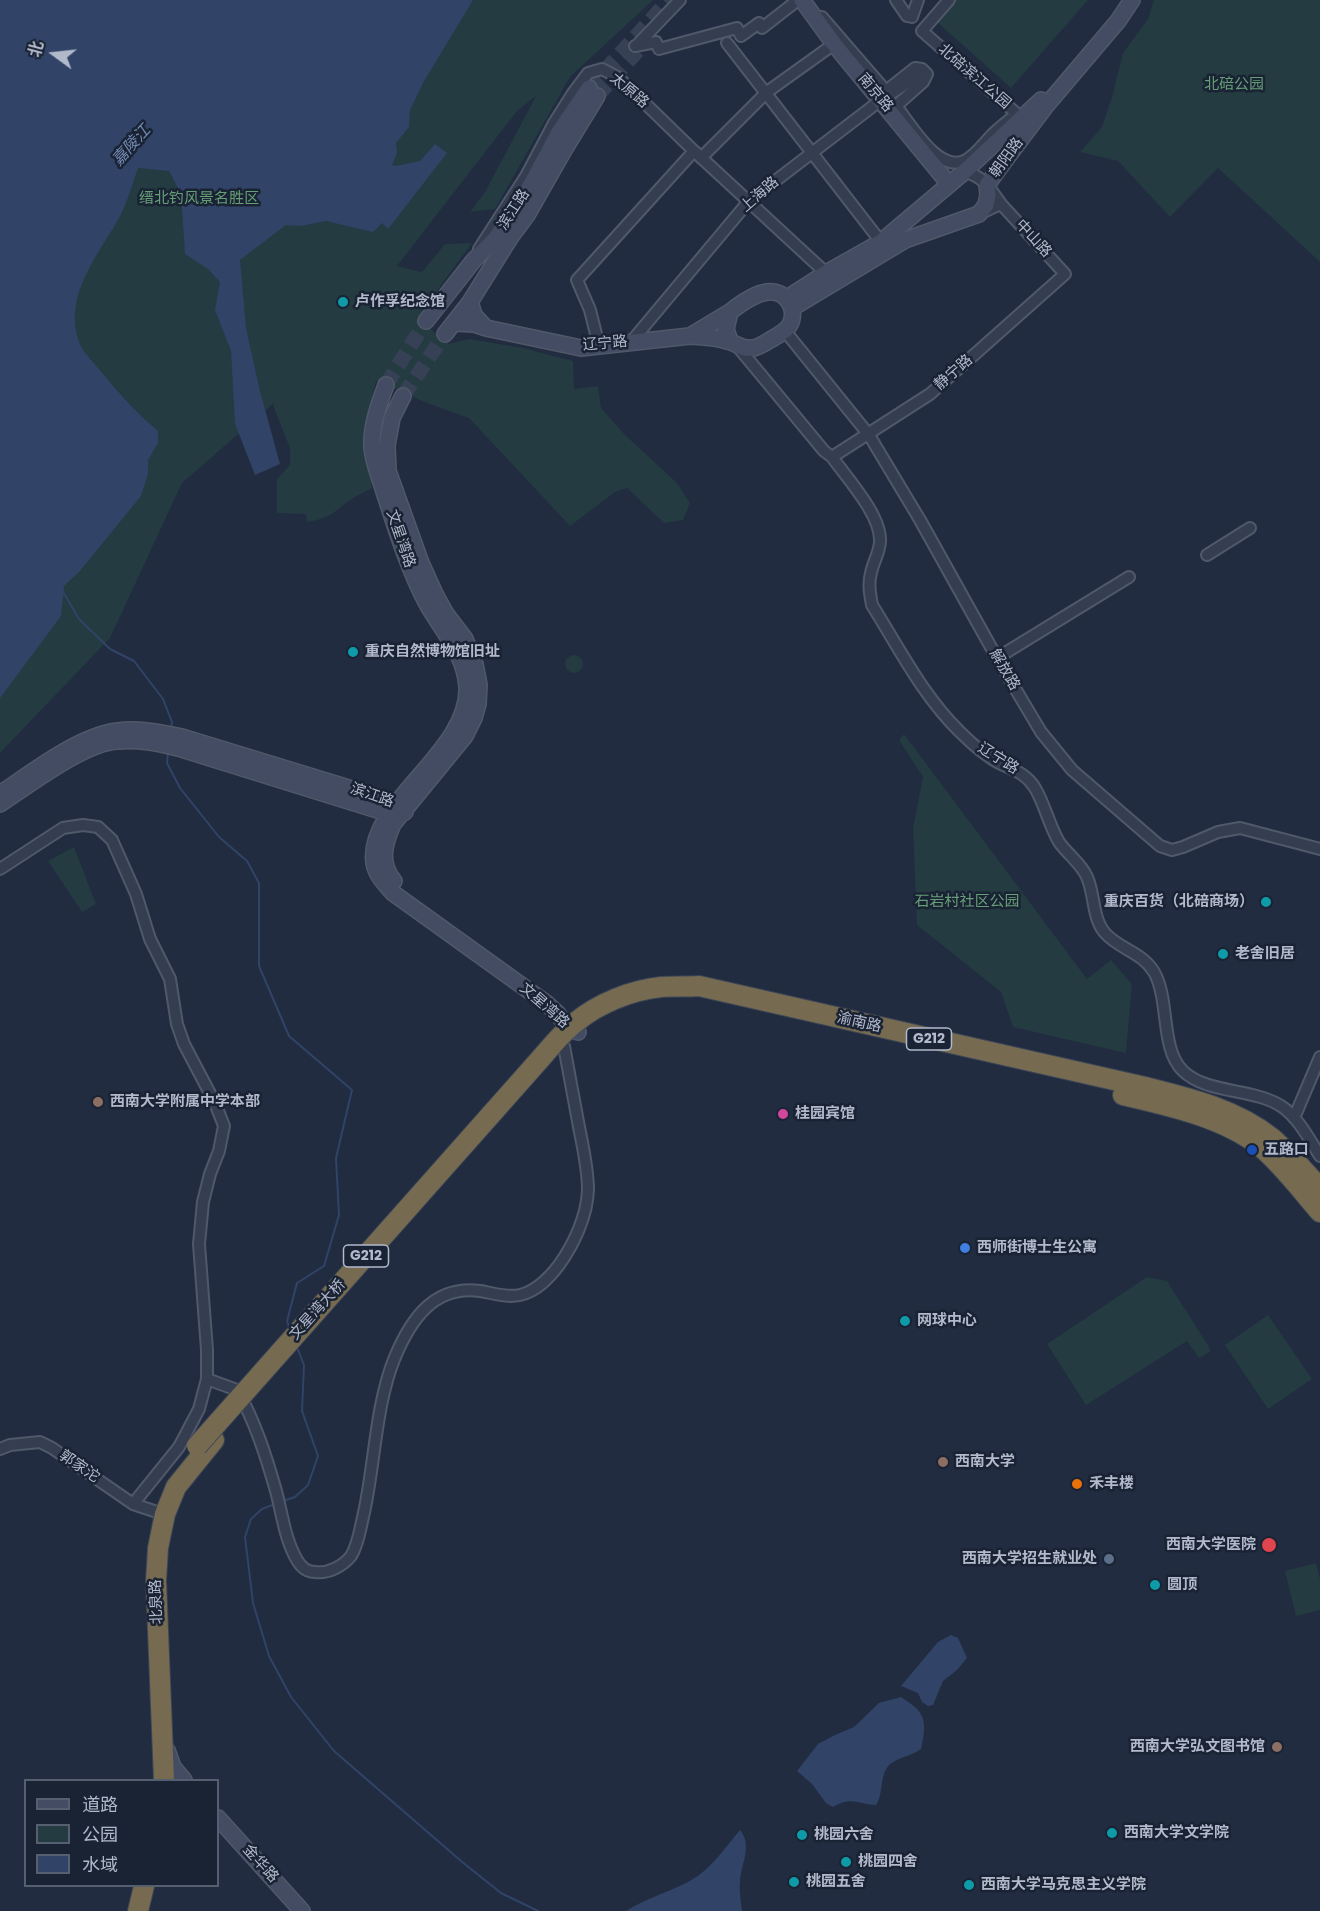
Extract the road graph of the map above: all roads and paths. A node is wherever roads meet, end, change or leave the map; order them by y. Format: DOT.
graph roads {
  1 [pos="680,0"];
  2 [pos="800,0"];
  3 [pos="808,0"];
  4 [pos="896,0"];
  5 [pos="918,0"];
  6 [pos="949,0"];
  7 [pos="1123,0"];
  8 [pos="1132,0"];
  9 [pos="728,43"];
  10 [pos="834,44"];
  11 [pos="916,77"];
  12 [pos="767,92"];
  13 [pos="881,100"];
  14 [pos="988,149"];
  15 [pos="813,152"];
  16 [pos="698,155"];
  17 [pos="1002,164"];
  18 [pos="964,172"];
  19 [pos="949,184"];
  20 [pos="987,185"];
  21 [pos="749,201"];
  22 [pos="1001,204"];
  23 [pos="979,214"];
  24 [pos="881,242"];
  25 [pos="474,260"];
  26 [pos="826,273"];
  27 [pos="1065,274"];
  28 [pos="470,302"];
  29 [pos="789,303"];
  30 [pos="730,312"];
  31 [pos="426,321"];
  32 [pos="449,328"];
  33 [pos="486,328"];
  34 [pos="785,331"];
  35 [pos="690,336"];
  36 [pos="631,342"];
  37 [pos="734,344"];
  38 [pos="599,346"];
  39 [pos="386,385"];
  40 [pos="403,396"];
  41 [pos="869,435"];
  42 [pos="832,457"];
  43 [pos="1250,528"];
  44 [pos="1208,555"];
  45 [pos="1129,577"];
  46 [pos="997,658"];
  47 [pos="86,745"];
  48 [pos="0,794"];
  49 [pos="0,804"];
  50 [pos="398,810"];
  51 [pos="1320,849"];
  52 [pos="0,869"];
  53 [pos="571,1032"];
  54 [pos="1320,1057"];
  55 [pos="537,1069"];
  56 [pos="1294,1118"];
  57 [pos="1320,1156"];
  58 [pos="1320,1188"];
  59 [pos="1320,1212"];
  60 [pos="207,1380"];
  61 [pos="206,1443"];
  62 [pos="0,1449"];
  63 [pos="133,1504"];
  64 [pos="154,1511"];
  65 [pos="162,1738"];
  66 [pos="160,1778"];
  67 [pos="183,1779"];
  68 [pos="219,1819"];
  69 [pos="219,1834"];
  70 [pos="144,1887"];
  71 [pos="153,1887"];
  72 [pos="138,1911"];
  73 [pos="147,1911"];
  74 [pos="290,1911"];
  75 [pos="302,1911"];
  1 -- 2 [label="street"];
  2 -- 10 [label="main road, 南京路"];
  3 -- 6 [label="street, 北碚滨江公园"];
  4 -- 5 [label="street"];
  7 -- 14 [label="main road"];
  8 -- 17 [label="main road, 朝阳路"];
  9 -- 12 [label="street"];
  10 -- 12 [label="street"];
  10 -- 13 [label="main road, 南京路"];
  11 -- 13 [label="street, 上海路"];
  12 -- 15 [label="street"];
  12 -- 16 [label="street"];
  13 -- 15 [label="street, 上海路"];
  13 -- 19 [label="main road, 南京路"];
  14 -- 17 [label="main road"];
  14 -- 18 [label="main road"];
  15 -- 21 [label="street, 上海路"];
  15 -- 24 [label="street"];
  16 -- 21 [label="street, 太原路"];
  16 -- 25 [label="street, 太原路"];
  16 -- 38 [label="street"];
  17 -- 20 [label="main road, 朝阳路"];
  18 -- 19 [label="main road"];
  18 -- 20 [label="street"];
  19 -- 24 [label="main road"];
  20 -- 22 [label="street, 中山路"];
  20 -- 23 [label="main road, 朝阳路"];
  21 -- 26 [label="street, 太原路"];
  21 -- 36 [label="street, 上海路"];
  22 -- 23 [label="street"];
  22 -- 27 [label="street, 中山路"];
  23 -- 29 [label="main road"];
  24 -- 26 [label="main road"];
  25 -- 28 [label="main road, 滨江路"];
  25 -- 31 [label="main road, 滨江路"];
  26 -- 29 [label="main road"];
  27 -- 41 [label="street, 静宁路"];
  28 -- 32 [label="main road, 滨江路"];
  28 -- 33 [label="main road"];
  29 -- 30 [label="main road"];
  29 -- 34 [label="main road"];
  30 -- 35 [label="main road, 辽宁路"];
  30 -- 37 [label="main road"];
  32 -- 33 [label="main road, 辽宁路"];
  33 -- 38 [label="main road, 辽宁路"];
  34 -- 37 [label="main road"];
  34 -- 41 [label="street, 解放路"];
  35 -- 36 [label="main road, 辽宁路"];
  35 -- 37 [label="main road, 辽宁路"];
  36 -- 38 [label="main road, 辽宁路"];
  37 -- 42 [label="street, 辽宁路"];
  39 -- 50 [label="main road, 文星湾路"];
  40 -- 50 [label="main road, 文星湾路"];
  41 -- 42 [label="street, 静宁路"];
  41 -- 46 [label="street, 解放路"];
  42 -- 56 [label="street, 辽宁路"];
  43 -- 44 [label="street"];
  45 -- 46 [label="street"];
  46 -- 51 [label="street, 解放路"];
  47 -- 48 [label="main road, 滨江路"];
  47 -- 49 [label="main road, 滨江路"];
  47 -- 50 [label="main road, 滨江路"];
  50 -- 53 [label="main road, 文星湾路"];
  52 -- 60 [label="street"];
  53 -- 55 [label="highway, 渝南路 / G212"];
  53 -- 58 [label="highway, 渝南路 / G212"];
  53 -- 59 [label="highway, 渝南路 / G212"];
  53 -- 60 [label="street"];
  54 -- 56 [label="street"];
  55 -- 61 [label="highway, 文星湾大桥 / G212"];
  56 -- 57 [label="street, 辽宁路"];
  60 -- 63 [label="street"];
  61 -- 64 [label="highway, 北泉路 / G212"];
  61 -- 65 [label="highway, 北泉路 / G212"];
  62 -- 63 [label="street, 郭家沱"];
  63 -- 64 [label="street, 郭家沱"];
  64 -- 66 [label="highway, 北泉路 / G212"];
  65 -- 66 [label="highway, 北泉路 / G212"];
  65 -- 67 [label="main road"];
  68 -- 75 [label="main road, 金华路"];
  69 -- 74 [label="main road, 金华路"];
  70 -- 72 [label="highway"];
  71 -- 73 [label="highway"];
}
